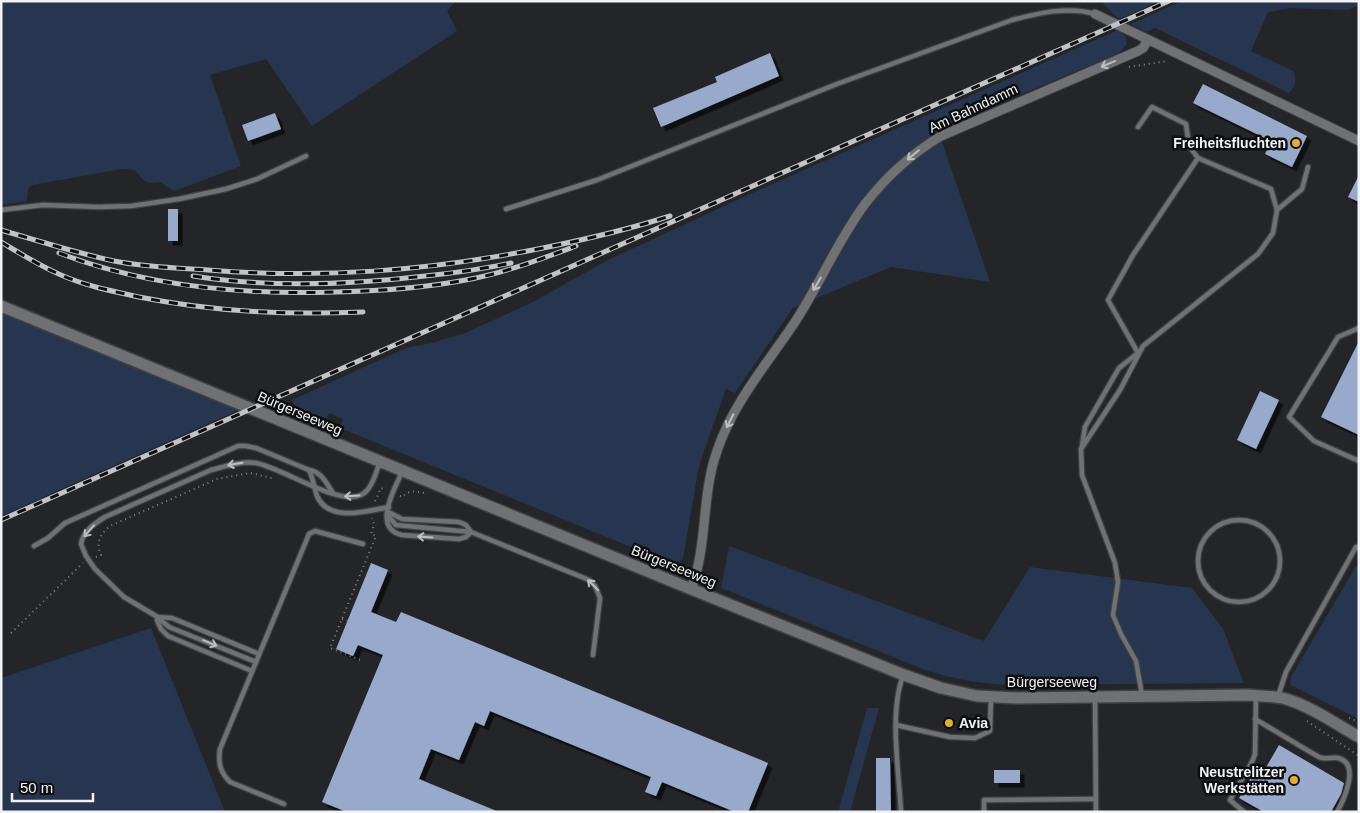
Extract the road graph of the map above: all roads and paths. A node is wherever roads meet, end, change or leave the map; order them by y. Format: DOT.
graph roads {
  1 [pos="1095,14"];
  2 [pos="1148,40"];
  3 [pos="1176,53"];
  4 [pos="1122,68"];
  5 [pos="1138,127"];
  6 [pos="1359,142"];
  7 [pos="306,156"];
  8 [pos="1198,158"];
  9 [pos="1308,167"];
  10 [pos="506,209"];
  11 [pos="1,210"];
  12 [pos="1278,210"];
  13 [pos="1,306"];
  14 [pos="1359,328"];
  15 [pos="1138,353"];
  16 [pos="1081,449"];
  17 [pos="1359,461"];
  18 [pos="380,462"];
  19 [pos="309,470"];
  20 [pos="402,471"];
  21 [pos="273,478"];
  22 [pos="314,486"];
  23 [pos="393,493"];
  24 [pos="431,493"];
  25 [pos="334,494"];
  26 [pos="388,509"];
  27 [pos="372,510"];
  28 [pos="367,518"];
  29 [pos="372,518"];
  30 [pos="471,532"];
  31 [pos="363,544"];
  32 [pos="34,546"];
  33 [pos="1359,548"];
  34 [pos="89,560"];
  35 [pos="708,567"];
  36 [pos="714,588"];
  37 [pos="692,589"];
  38 [pos="1216,595"];
  39 [pos="156,616"];
  40 [pos="342,619"];
  41 [pos="348,621"];
  42 [pos="11,632"];
  43 [pos="260,654"];
  44 [pos="593,655"];
  45 [pos="360,660"];
  46 [pos="256,662"];
  47 [pos="252,671"];
  48 [pos="904,675"];
  49 [pos="1142,696"];
  50 [pos="1256,696"];
  51 [pos="991,697"];
  52 [pos="1095,697"];
  53 [pos="1278,698"];
  54 [pos="1347,717"];
  55 [pos="1301,718"];
  56 [pos="1255,719"];
  57 [pos="1359,722"];
  58 [pos="896,725"];
  59 [pos="1359,737"];
  60 [pos="1359,756"];
  61 [pos="1096,799"];
  62 [pos="284,804"];
  63 [pos="902,812"];
  64 [pos="984,812"];
  65 [pos="1096,812"];
  66 [pos="1244,812"];
  67 [pos="1337,812"];
  1 -- 2 [label="street"];
  1 -- 10 [label="lane"];
  2 -- 3 [label="street"];
  2 -- 37 [label="street, Am Bahndamm, one-way"];
  3 -- 4 [label="path"];
  3 -- 6 [label="street"];
  5 -- 8 [label="lane"];
  7 -- 11 [label="lane"];
  8 -- 12 [label="lane"];
  8 -- 15 [label="lane"];
  9 -- 12 [label="lane"];
  12 -- 15 [label="lane"];
  13 -- 18 [label="street, Bürgerseeweg"];
  14 -- 17 [label="lane"];
  15 -- 16 [label="lane"];
  15 -- 16 [label="lane"];
  16 -- 49 [label="lane"];
  18 -- 20 [label="street, Bürgerseeweg"];
  18 -- 25 [label="lane, one-way"];
  19 -- 22 [label="lane"];
  19 -- 25 [label="lane"];
  19 -- 32 [label="lane"];
  20 -- 23 [label="lane"];
  20 -- 37 [label="street, Bürgerseeweg"];
  21 -- 34 [label="path"];
  22 -- 25 [label="lane"];
  22 -- 27 [label="lane"];
  22 -- 34 [label="lane, one-way"];
  23 -- 24 [label="path"];
  23 -- 26 [label="lane"];
  23 -- 27 [label="path"];
  26 -- 27 [label="lane"];
  26 -- 30 [label="lane"];
  26 -- 30 [label="lane"];
  30 -- 26 [label="lane, one-way"];
  27 -- 29 [label="path"];
  28 -- 29 [label="path"];
  29 -- 40 [label="path"];
  44 -- 30 [label="lane, one-way"];
  31 -- 43 [label="lane"];
  33 -- 53 [label="lane"];
  34 -- 39 [label="lane"];
  34 -- 42 [label="path"];
  35 -- 36 [label="path"];
  37 -- 48 [label="street, Bürgerseeweg"];
  38 -- 38 [label="lane"];
  39 -- 43 [label="lane"];
  39 -- 46 [label="lane, one-way"];
  39 -- 47 [label="lane"];
  40 -- 41 [label="path"];
  40 -- 45 [label="path"];
  43 -- 46 [label="lane"];
  46 -- 47 [label="lane"];
  47 -- 62 [label="lane"];
  48 -- 51 [label="street, Bürgerseeweg"];
  48 -- 58 [label="lane"];
  49 -- 50 [label="street, Bürgerseeweg"];
  49 -- 52 [label="street, Bürgerseeweg"];
  50 -- 53 [label="street, Bürgerseeweg"];
  50 -- 56 [label="lane"];
  51 -- 52 [label="street, Bürgerseeweg"];
  51 -- 58 [label="lane"];
  52 -- 61 [label="lane"];
  53 -- 59 [label="street, Bürgerseeweg"];
  54 -- 57 [label="path"];
  55 -- 60 [label="path"];
  56 -- 66 [label="lane"];
  56 -- 67 [label="lane"];
  58 -- 63 [label="lane"];
  61 -- 64 [label="lane"];
  61 -- 65 [label="lane"];
}
